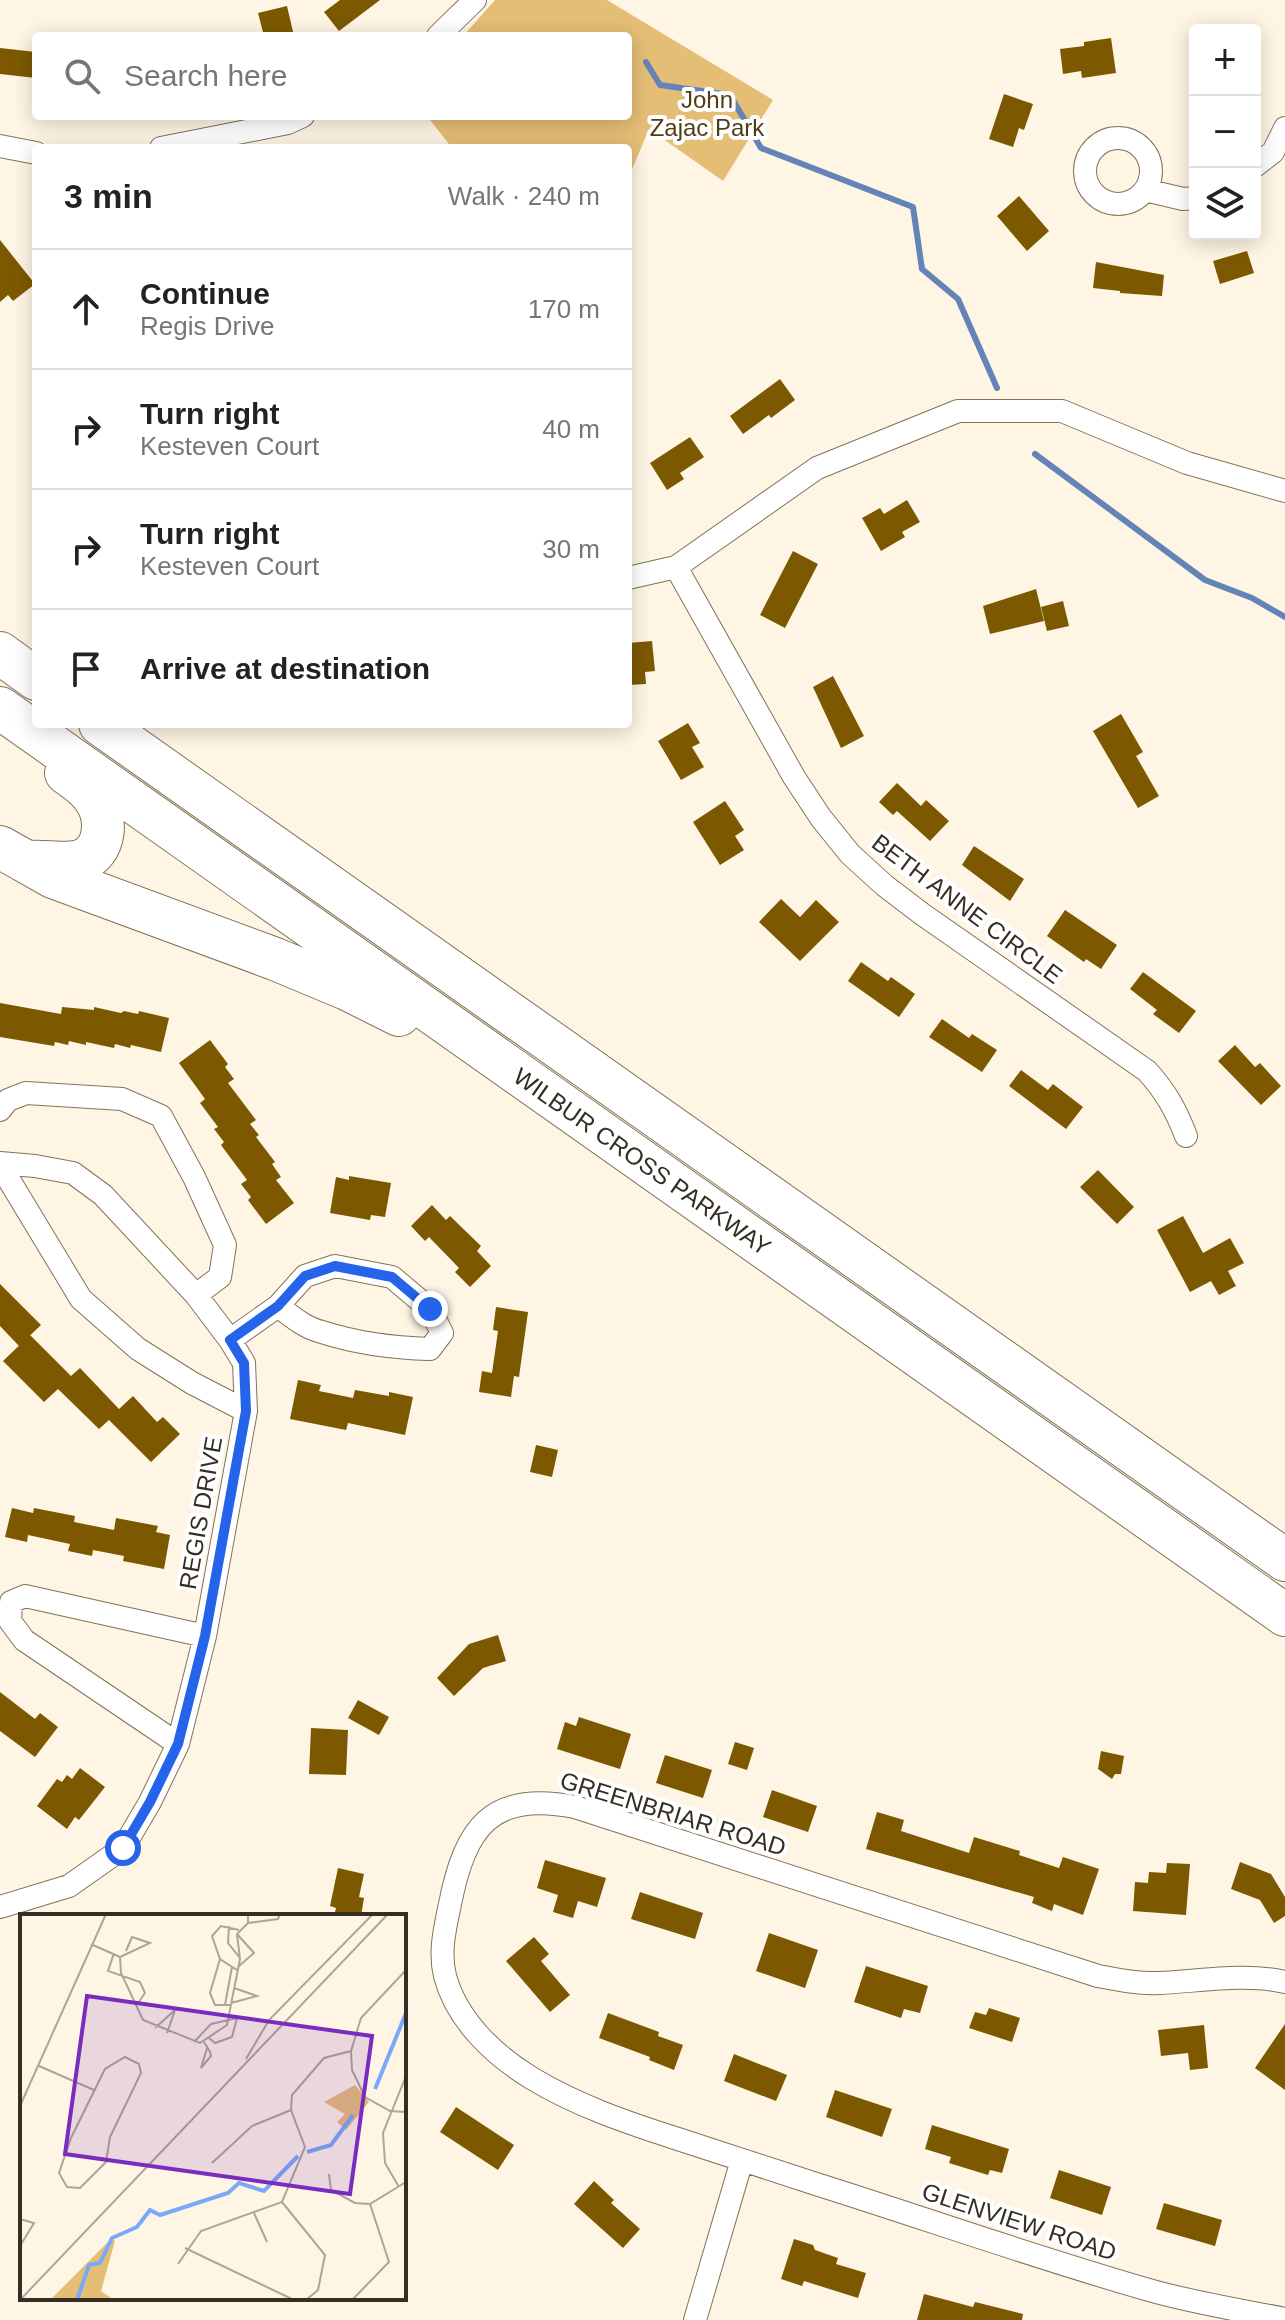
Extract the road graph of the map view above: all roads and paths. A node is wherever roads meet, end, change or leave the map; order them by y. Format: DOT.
graph roads {
  1 [pos="475,0"];
  2 [pos="442,32"];
  3 [pos="294,120"];
  4 [pos="1285,128"];
  5 [pos="181,144"];
  6 [pos="0,146"];
  7 [pos="32,152"];
  8 [pos="1261,161"];
  9 [pos="1145,190"];
  10 [pos="1189,198"];
  11 [pos="1285,491"];
  12 [pos="676,567"];
  13 [pos="632,577"];
  14 [pos="0,653"];
  15 [pos="32,676"];
  16 [pos="8,714"];
  17 [pos="106,728"];
  18 [pos="15,855"];
  19 [pos="561,1104"];
  20 [pos="0,1110"];
  21 [pos="1186,1136"];
  22 [pos="0,1164"];
  23 [pos="196,1295"];
  24 [pos="278,1306"];
  25 [pos="230,1340"];
  26 [pos="246,1411"];
  27 [pos="1285,1560"];
  28 [pos="1285,1615"];
  29 [pos="205,1636"];
  30 [pos="178,1744"];
  31 [pos="0,1907"];
  32 [pos="1285,1982"];
  33 [pos="742,2160"];
  34 [pos="1285,2319"];
  35 [pos="695,2320"];
  1 -- 2 [label="street"];
  3 -- 5 [label="street"];
  4 -- 8 [label="street"];
  6 -- 7 [label="street"];
  9 -- 10 [label="street"];
  11 -- 12 [label="street"];
  12 -- 13 [label="street"];
  12 -- 21 [label="street, BETH ANNE CIRCLE"];
  14 -- 15 [label="highway"];
  16 -- 18 [label="highway"];
  16 -- 19 [label="highway, WILBUR CROSS PARKWAY"];
  17 -- 27 [label="highway, WILBUR CROSS PARKWAY"];
  18 -- 19 [label="highway"];
  19 -- 28 [label="highway, WILBUR CROSS PARKWAY"];
  20 -- 23 [label="street"];
  22 -- 23 [label="street, REGIS DRIVE"];
  22 -- 26 [label="street"];
  23 -- 25 [label="street, REGIS DRIVE"];
  24 -- 24 [label="street"];
  24 -- 25 [label="street"];
  25 -- 26 [label="street, REGIS DRIVE"];
  26 -- 29 [label="street, REGIS DRIVE"];
  29 -- 30 [label="street, REGIS DRIVE"];
  29 -- 30 [label="street"];
  30 -- 31 [label="street, REGIS DRIVE"];
  32 -- 33 [label="street, GREENBRIAR ROAD"];
  33 -- 34 [label="street, GLENVIEW ROAD"];
  33 -- 35 [label="street"];
}
